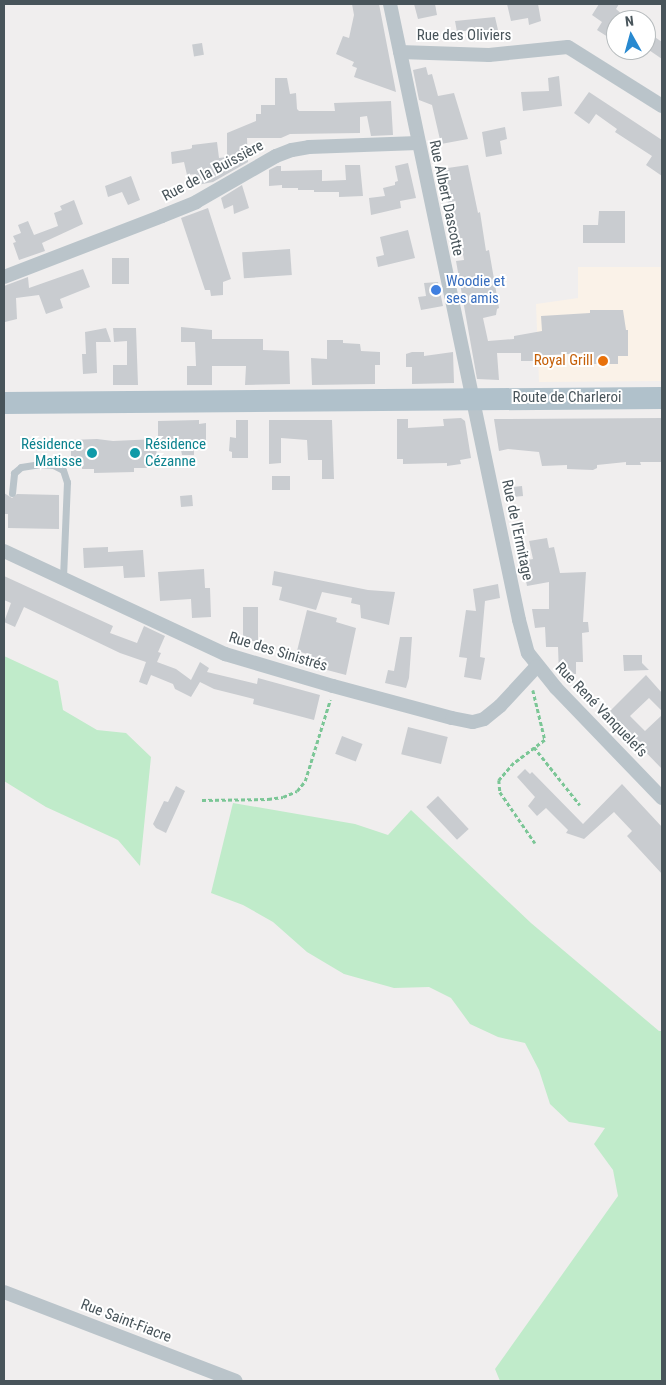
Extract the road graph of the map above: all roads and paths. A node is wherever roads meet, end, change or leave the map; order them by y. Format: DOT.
graph roads {
  1 [pos="390,4"];
  2 [pos="400,52"];
  3 [pos="662,106"];
  4 [pos="418,143"];
  5 [pos="4,277"];
  6 [pos="662,398"];
  7 [pos="473,399"];
  8 [pos="4,403"];
  9 [pos="12,493"];
  10 [pos="4,552"];
  11 [pos="63,579"];
  12 [pos="537,666"];
  13 [pos="525,678"];
  14 [pos="333,686"];
  15 [pos="534,747"];
  16 [pos="662,798"];
  17 [pos="202,800"];
  18 [pos="580,805"];
  19 [pos="535,843"];
  20 [pos="4,1292"];
  21 [pos="236,1381"];
  1 -- 2 [label="street, Rue Albert Dascotte"];
  2 -- 3 [label="street, Rue des Oliviers"];
  2 -- 4 [label="street, Rue Albert Dascotte"];
  4 -- 5 [label="street, Rue de la Buissière"];
  4 -- 7 [label="street, Rue Albert Dascotte"];
  6 -- 7 [label="main road, Route de Charleroi"];
  7 -- 8 [label="main road, Route de Charleroi"];
  7 -- 12 [label="street, Rue de l'Ermitage"];
  9 -- 11 [label="lane"];
  10 -- 11 [label="street, Rue des Sinistrés"];
  11 -- 14 [label="street, Rue des Sinistrés"];
  12 -- 13 [label="street, Rue des Sinistrés"];
  12 -- 16 [label="street, Rue René Vanquelefs"];
  13 -- 14 [label="street, Rue des Sinistrés"];
  13 -- 15 [label="path"];
  14 -- 17 [label="path"];
  15 -- 18 [label="path"];
  15 -- 19 [label="path"];
  20 -- 21 [label="street, Rue Saint-Fiacre"];
}
